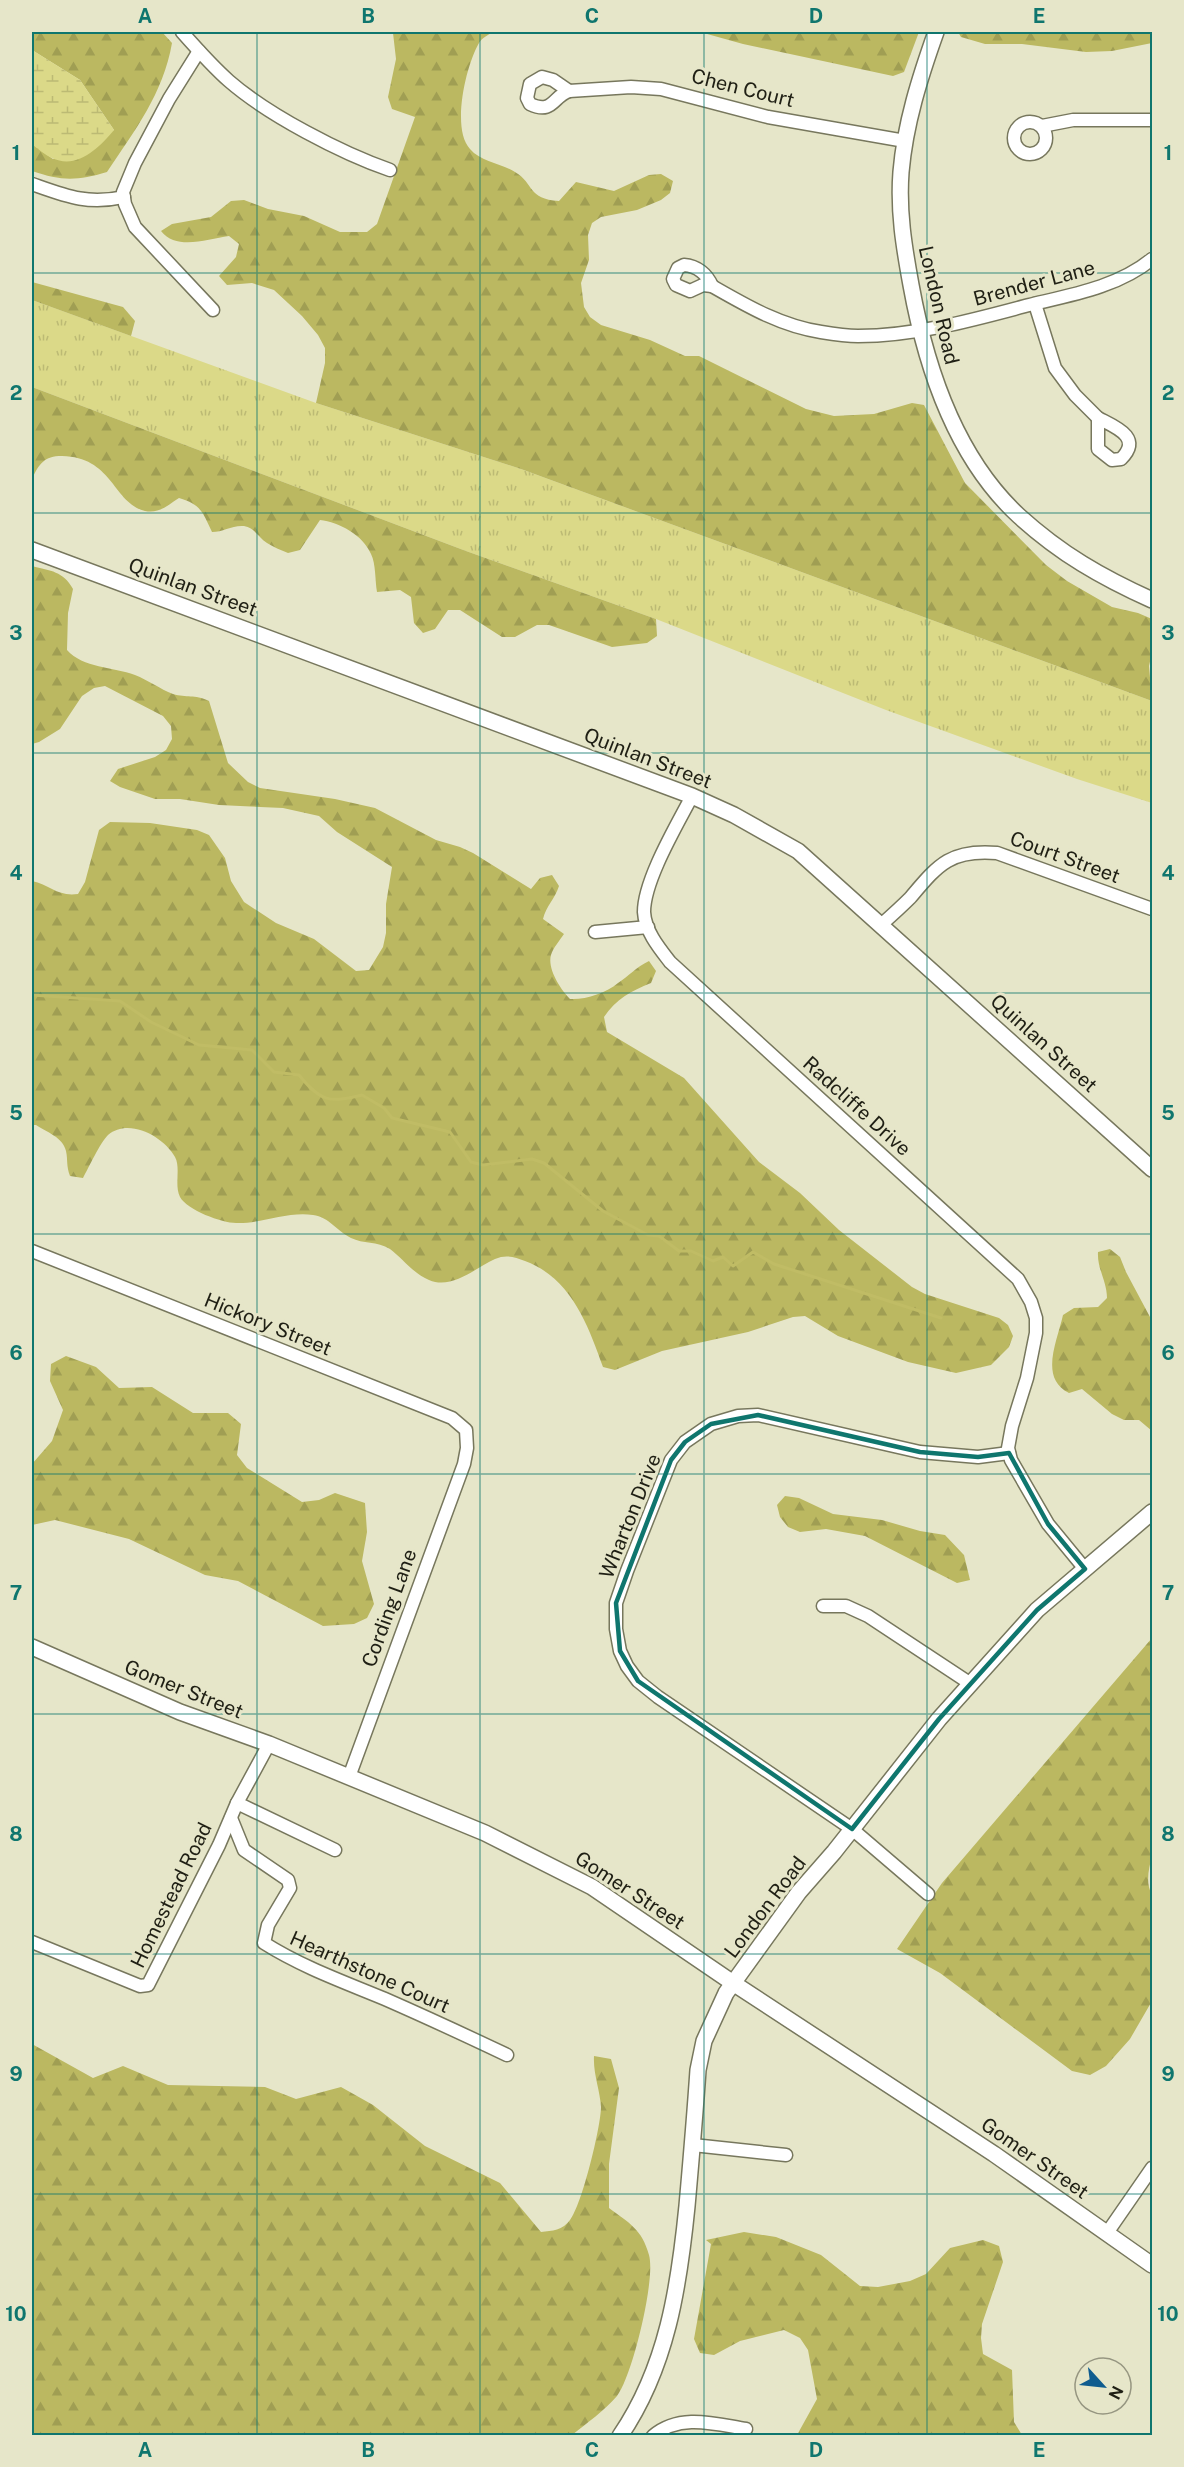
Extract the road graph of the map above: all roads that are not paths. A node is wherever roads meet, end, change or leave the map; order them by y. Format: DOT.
graph roads {
  1 [pos="182,32"];
  2 [pos="936,32"];
  3 [pos="199,51"];
  4 [pos="569,91"];
  5 [pos="1152,120"];
  6 [pos="1042,126"];
  7 [pos="905,141"];
  8 [pos="390,170"];
  9 [pos="32,184"];
  10 [pos="124,197"];
  11 [pos="1152,259"];
  12 [pos="712,286"];
  13 [pos="1035,304"];
  14 [pos="213,310"];
  15 [pos="919,331"];
  16 [pos="1098,418"];
  17 [pos="32,550"];
  18 [pos="1152,600"];
  19 [pos="692,796"];
  20 [pos="1152,909"];
  21 [pos="882,924"];
  22 [pos="648,927"];
  23 [pos="595,932"];
  24 [pos="1152,1169"];
  25 [pos="32,1251"];
  26 [pos="466,1453"];
  27 [pos="1009,1453"];
  28 [pos="1152,1512"];
  29 [pos="1084,1569"];
  30 [pos="823,1606"];
  31 [pos="32,1647"];
  32 [pos="971,1684"];
  33 [pos="269,1744"];
  34 [pos="349,1777"];
  35 [pos="237,1803"];
  36 [pos="231,1818"];
  37 [pos="852,1829"];
  38 [pos="335,1850"];
  39 [pos="928,1894"];
  40 [pos="32,1942"];
  41 [pos="733,1983"];
  42 [pos="507,2055"];
  43 [pos="693,2145"];
  44 [pos="786,2155"];
  45 [pos="1152,2168"];
  46 [pos="1107,2233"];
  47 [pos="1152,2265"];
  48 [pos="746,2430"];
  49 [pos="620,2436"];
  50 [pos="654,2436"];
  1 -- 3 [label="street"];
  2 -- 7 [label="street, London Road"];
  3 -- 8 [label="street"];
  3 -- 10 [label="street"];
  4 -- 7 [label="street, Chen Court"];
  5 -- 6 [label="street"];
  7 -- 15 [label="street, London Road"];
  9 -- 10 [label="street"];
  10 -- 14 [label="street"];
  11 -- 13 [label="street, Brender Lane"];
  12 -- 15 [label="street, Brender Lane"];
  13 -- 15 [label="street, Brender Lane"];
  13 -- 16 [label="street"];
  15 -- 18 [label="street, London Road"];
  17 -- 19 [label="street, Quinlan Street"];
  19 -- 21 [label="street, Quinlan Street"];
  19 -- 22 [label="street, Radcliffe Drive"];
  20 -- 21 [label="street, Court Street"];
  21 -- 24 [label="street, Quinlan Street"];
  22 -- 23 [label="street"];
  22 -- 27 [label="street, Radcliffe Drive"];
  25 -- 26 [label="street, Hickory Street"];
  26 -- 34 [label="street, Cording Lane"];
  27 -- 29 [label="street"];
  27 -- 37 [label="street, Wharton Drive"];
  28 -- 29 [label="street, London Road"];
  29 -- 32 [label="street, London Road"];
  30 -- 32 [label="street"];
  31 -- 33 [label="street, Gomer Street"];
  32 -- 37 [label="street, London Road"];
  33 -- 34 [label="street, Gomer Street"];
  33 -- 35 [label="street, Homestead Road"];
  34 -- 41 [label="street, Gomer Street"];
  35 -- 36 [label="street, Homestead Road"];
  35 -- 38 [label="street"];
  36 -- 40 [label="street, Homestead Road"];
  36 -- 42 [label="street, Hearthstone Court"];
  37 -- 39 [label="street, Wharton Drive"];
  37 -- 41 [label="street, London Road"];
  41 -- 43 [label="street, London Road"];
  41 -- 46 [label="street, Gomer Street"];
  43 -- 44 [label="street"];
  43 -- 49 [label="street, London Road"];
  45 -- 46 [label="street"];
  46 -- 47 [label="street, Gomer Street"];
  48 -- 50 [label="street"];
}
